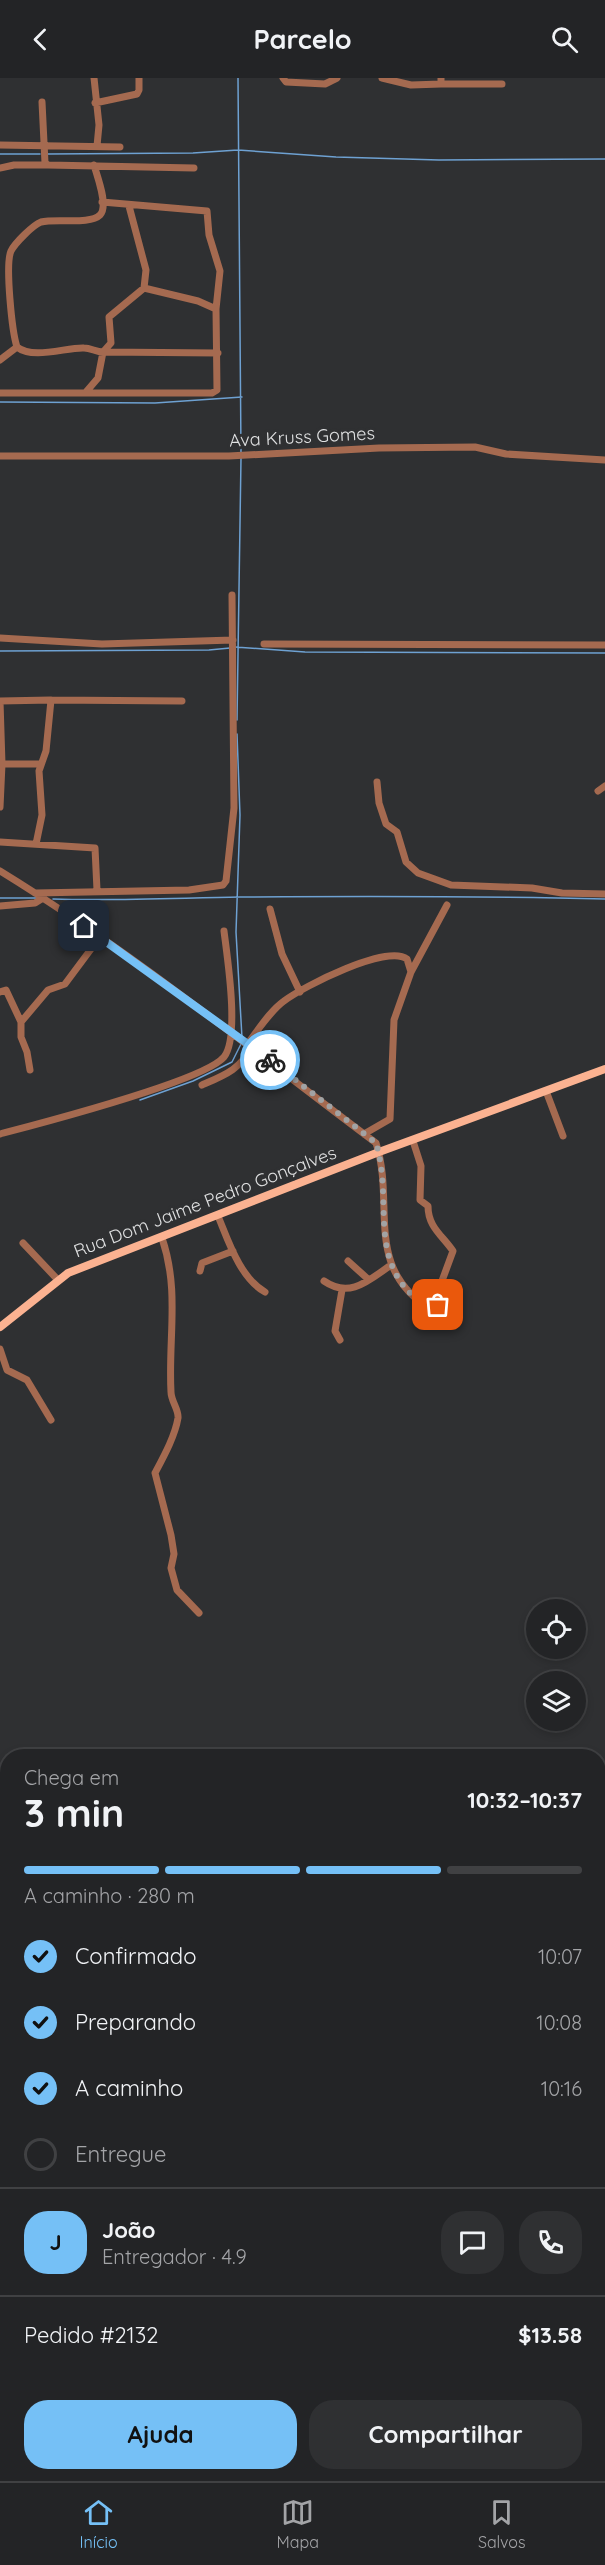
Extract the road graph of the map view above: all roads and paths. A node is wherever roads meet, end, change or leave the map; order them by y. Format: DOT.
graph roads {
  1 [pos="94,78"];
  2 [pos="139,78"];
  3 [pos="283,78"];
  4 [pos="338,78"];
  5 [pos="382,78"];
  6 [pos="441,81"];
  7 [pos="502,84"];
  8 [pos="42,102"];
  9 [pos="95,104"];
  10 [pos="0,145"];
  11 [pos="42,146"];
  12 [pos="97,146"];
  13 [pos="120,147"];
  14 [pos="48,165"];
  15 [pos="94,165"];
  16 [pos="0,168"];
  17 [pos="194,168"];
  18 [pos="102,202"];
  19 [pos="129,206"];
  20 [pos="0,278"];
  21 [pos="8,278"];
  22 [pos="144,288"];
  23 [pos="216,309"];
  24 [pos="17,347"];
  25 [pos="103,352"];
  26 [pos="218,353"];
  27 [pos="0,360"];
  28 [pos="86,392"];
  29 [pos="0,393"];
  30 [pos="0,456"];
  31 [pos="605,460"];
  32 [pos="232,596"];
  33 [pos="0,638"];
  34 [pos="233,640"];
  35 [pos="264,644"];
  36 [pos="605,645"];
  37 [pos="51,700"];
  38 [pos="0,701"];
  39 [pos="182,701"];
  40 [pos="41,764"];
  41 [pos="2,765"];
  42 [pos="377,782"];
  43 [pos="0,807"];
  44 [pos="0,842"];
  45 [pos="36,844"];
  46 [pos="0,871"];
  47 [pos="97,890"];
  48 [pos="35,893"];
  49 [pos="605,894"];
  50 [pos="43,898"];
  51 [pos="447,905"];
  52 [pos="0,906"];
  53 [pos="270,909"];
  54 [pos="224,931"];
  55 [pos="100,937"];
  56 [pos="411,972"];
  57 [pos="0,992"];
  58 [pos="300,992"];
  59 [pos="21,1022"];
  60 [pos="230,1030"];
  61 [pos="250,1044"];
  62 [pos="605,1069"];
  63 [pos="30,1070"];
  64 [pos="202,1085"];
  65 [pos="546,1091"];
  66 [pos="0,1134"];
  67 [pos="364,1134"];
  68 [pos="563,1136"];
  69 [pos="413,1141"];
  70 [pos="379,1152"];
  71 [pos="218,1216"];
  72 [pos="162,1238"];
  73 [pos="23,1243"];
  74 [pos="233,1251"];
  75 [pos="348,1261"];
  76 [pos="391,1265"];
  77 [pos="201,1271"];
  78 [pos="58,1280"];
  79 [pos="369,1280"];
  80 [pos="324,1281"];
  81 [pos="342,1290"];
  82 [pos="264,1292"];
  83 [pos="0,1327"];
  84 [pos="340,1340"];
  85 [pos="0,1349"];
  86 [pos="51,1420"];
  87 [pos="199,1613"];
  1 -- 9 [label="street"];
  2 -- 9 [label="street"];
  3 -- 4 [label="street"];
  5 -- 6 [label="street"];
  6 -- 7 [label="street"];
  8 -- 11 [label="street"];
  9 -- 12 [label="street"];
  10 -- 11 [label="street"];
  11 -- 12 [label="street"];
  11 -- 14 [label="street"];
  12 -- 13 [label="street"];
  14 -- 15 [label="street"];
  14 -- 16 [label="street"];
  15 -- 17 [label="street"];
  15 -- 18 [label="street"];
  18 -- 19 [label="street"];
  18 -- 21 [label="street"];
  19 -- 22 [label="street"];
  19 -- 23 [label="street"];
  20 -- 21 [label="street"];
  21 -- 24 [label="street"];
  22 -- 23 [label="street"];
  22 -- 25 [label="street"];
  23 -- 26 [label="street"];
  24 -- 25 [label="street"];
  24 -- 27 [label="street"];
  25 -- 26 [label="street"];
  25 -- 28 [label="street"];
  26 -- 28 [label="street"];
  28 -- 29 [label="street"];
  30 -- 31 [label="street, Ava Kruss Gomes"];
  32 -- 34 [label="street"];
  33 -- 34 [label="street"];
  34 -- 47 [label="street"];
  35 -- 36 [label="street"];
  37 -- 38 [label="street"];
  37 -- 39 [label="street"];
  37 -- 40 [label="street"];
  38 -- 41 [label="street"];
  40 -- 41 [label="street"];
  40 -- 45 [label="street"];
  41 -- 43 [label="street"];
  42 -- 49 [label="street"];
  44 -- 45 [label="street"];
  45 -- 47 [label="street"];
  46 -- 48 [label="street"];
  47 -- 48 [label="street"];
  48 -- 50 [label="street"];
  50 -- 52 [label="street"];
  50 -- 55 [label="street"];
  51 -- 56 [label="street"];
  53 -- 58 [label="street"];
  54 -- 60 [label="street"];
  55 -- 59 [label="street"];
  55 -- 60 [label="street"];
  56 -- 58 [label="street"];
  56 -- 67 [label="street"];
  57 -- 59 [label="street"];
  58 -- 61 [label="street"];
  59 -- 63 [label="street"];
  60 -- 61 [label="street"];
  60 -- 66 [label="street"];
  61 -- 64 [label="street"];
  61 -- 67 [label="street"];
  62 -- 65 [label="main road, Rua Dom Jaime Pedro Gonçalves"];
  65 -- 68 [label="street"];
  65 -- 69 [label="main road, Rua Dom Jaime Pedro Gonçalves"];
  67 -- 70 [label="street"];
  69 -- 70 [label="main road, Rua Dom Jaime Pedro Gonçalves"];
  69 -- 76 [label="street"];
  70 -- 71 [label="main road, Rua Dom Jaime Pedro Gonçalves"];
  70 -- 76 [label="street"];
  71 -- 72 [label="main road, Rua Dom Jaime Pedro Gonçalves"];
  71 -- 74 [label="street"];
  72 -- 78 [label="main road, Rua Dom Jaime Pedro Gonçalves"];
  72 -- 87 [label="street"];
  73 -- 78 [label="street"];
  74 -- 77 [label="street"];
  74 -- 82 [label="street"];
  75 -- 79 [label="street"];
  76 -- 79 [label="street"];
  78 -- 83 [label="main road, Rua Dom Jaime Pedro Gonçalves"];
  79 -- 81 [label="street"];
  80 -- 81 [label="street"];
  81 -- 84 [label="street"];
  85 -- 86 [label="street"];
}
